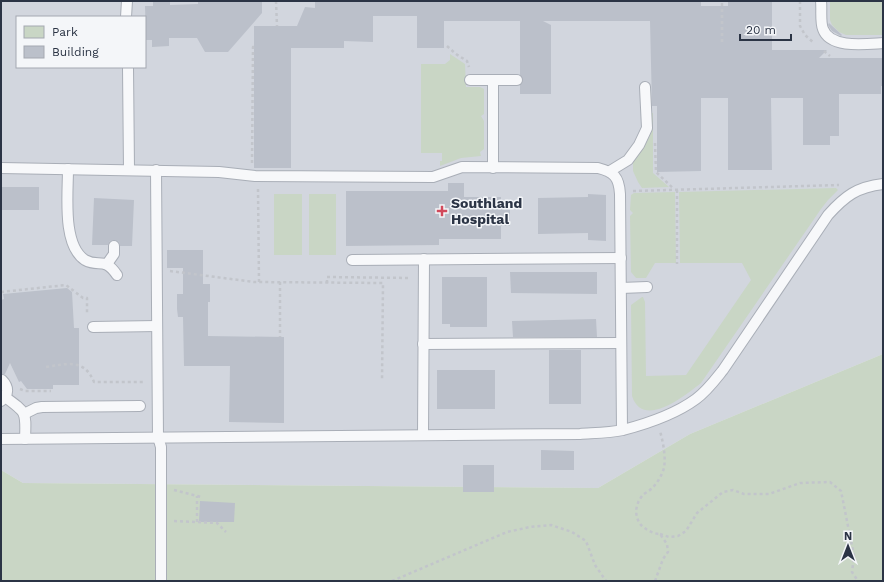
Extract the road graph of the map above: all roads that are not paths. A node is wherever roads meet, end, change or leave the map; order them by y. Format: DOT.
graph roads {
  1 [pos="127,1"];
  2 [pos="821,1"];
  3 [pos="126,16"];
  4 [pos="883,44"];
  5 [pos="128,68"];
  6 [pos="470,80"];
  7 [pos="493,80"];
  8 [pos="517,80"];
  9 [pos="645,87"];
  10 [pos="1,168"];
  11 [pos="493,168"];
  12 [pos="68,169"];
  13 [pos="129,170"];
  14 [pos="156,170"];
  15 [pos="610,171"];
  16 [pos="883,184"];
  17 [pos="114,246"];
  18 [pos="621,258"];
  19 [pos="424,259"];
  20 [pos="352,260"];
  21 [pos="107,264"];
  22 [pos="117,275"];
  23 [pos="647,287"];
  24 [pos="621,288"];
  25 [pos="157,326"];
  26 [pos="93,327"];
  27 [pos="621,343"];
  28 [pos="423,344"];
  29 [pos="2,380"];
  30 [pos="3,399"];
  31 [pos="140,406"];
  32 [pos="24,414"];
  33 [pos="622,430"];
  34 [pos="423,435"];
  35 [pos="158,437"];
  36 [pos="1,439"];
  37 [pos="25,439"];
  38 [pos="160,581"];
  1 -- 3 [label="lane"];
  2 -- 4 [label="lane"];
  5 -- 13 [label="lane"];
  6 -- 7 [label="lane"];
  7 -- 8 [label="lane"];
  7 -- 11 [label="lane"];
  9 -- 15 [label="lane"];
  10 -- 12 [label="lane"];
  11 -- 14 [label="lane"];
  11 -- 15 [label="lane"];
  12 -- 13 [label="lane"];
  12 -- 21 [label="lane"];
  13 -- 14 [label="lane"];
  14 -- 25 [label="lane"];
  15 -- 18 [label="lane"];
  16 -- 33 [label="lane"];
  17 -- 21 [label="lane"];
  18 -- 19 [label="lane"];
  18 -- 24 [label="lane"];
  19 -- 20 [label="lane"];
  19 -- 28 [label="lane"];
  21 -- 22 [label="lane"];
  23 -- 24 [label="lane"];
  24 -- 27 [label="lane"];
  25 -- 26 [label="lane"];
  25 -- 35 [label="lane"];
  27 -- 28 [label="lane"];
  27 -- 33 [label="lane"];
  28 -- 34 [label="lane"];
  29 -- 30 [label="lane"];
  30 -- 32 [label="lane"];
  31 -- 32 [label="lane"];
  32 -- 37 [label="lane"];
  33 -- 34 [label="lane"];
  34 -- 35 [label="lane"];
  35 -- 37 [label="lane"];
  35 -- 38 [label="lane"];
  36 -- 37 [label="lane"];
}
